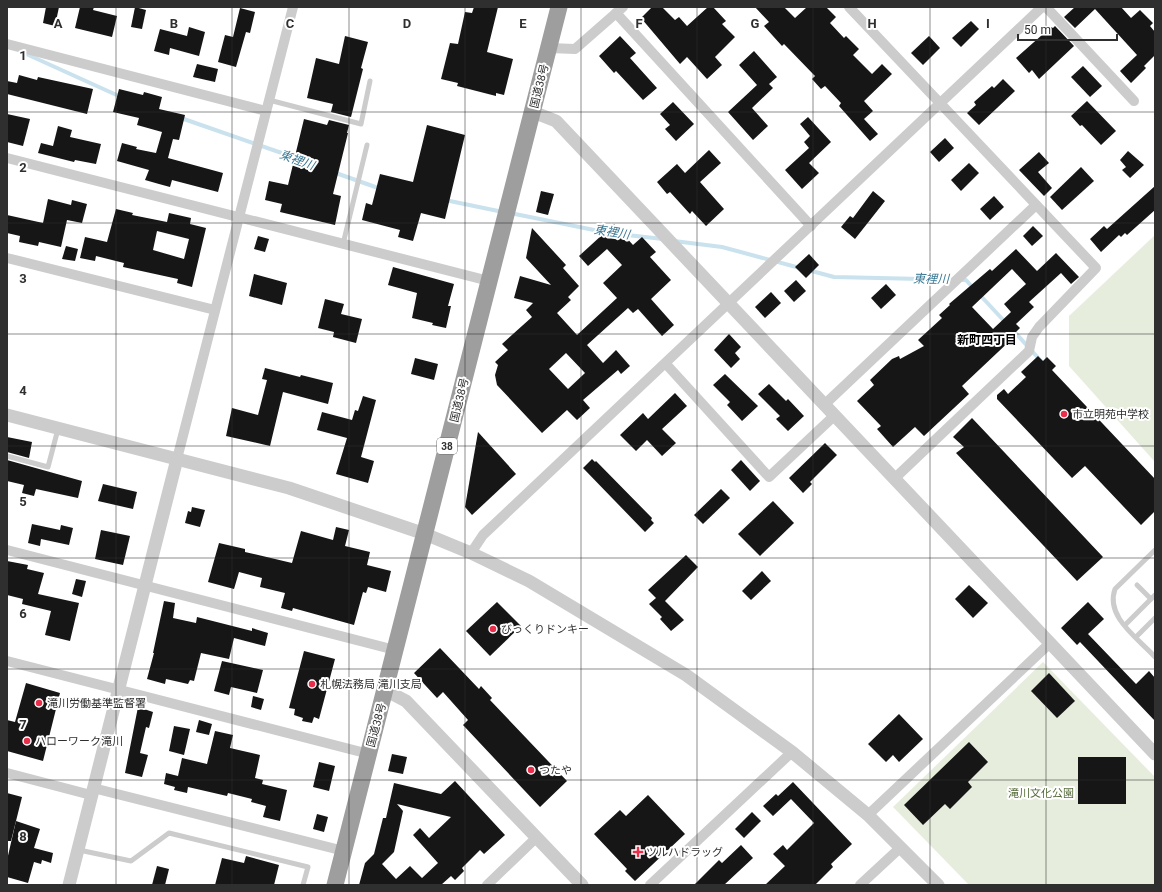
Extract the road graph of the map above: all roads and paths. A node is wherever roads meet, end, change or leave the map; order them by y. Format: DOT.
graph roads {
  1 [pos="293,7"];
  2 [pos="559,7"];
  3 [pos="849,7"];
  4 [pos="1042,7"];
  5 [pos="1046,7"];
  6 [pos="620,10"];
  7 [pos="7,44"];
  8 [pos="549,48"];
  9 [pos="370,81"];
  10 [pos="269,100"];
  11 [pos="1134,101"];
  12 [pos="940,103"];
  13 [pos="266,111"];
  14 [pos="533,112"];
  15 [pos="367,145"];
  16 [pos="7,158"];
  17 [pos="1036,205"];
  18 [pos="239,218"];
  19 [pos="811,226"];
  20 [pos="343,244"];
  21 [pos="7,258"];
  22 [pos="489,282"];
  23 [pos="728,304"];
  24 [pos="215,310"];
  25 [pos="666,364"];
  26 [pos="824,405"];
  27 [pos="7,415"];
  28 [pos="834,416"];
  29 [pos="58,428"];
  30 [pos="7,456"];
  31 [pos="177,459"];
  32 [pos="894,479"];
  33 [pos="425,534"];
  34 [pos="7,550"];
  35 [pos="1155,550"];
  36 [pos="471,553"];
  37 [pos="1137,585"];
  38 [pos="145,587"];
  39 [pos="1153,597"];
  40 [pos="1155,618"];
  41 [pos="1124,625"];
  42 [pos="1136,637"];
  43 [pos="1049,644"];
  44 [pos="395,650"];
  45 [pos="1154,653"];
  46 [pos="7,660"];
  47 [pos="118,690"];
  48 [pos="385,690"];
  49 [pos="792,752"];
  50 [pos="369,754"];
  51 [pos="1155,754"];
  52 [pos="7,773"];
  53 [pos="92,792"];
  54 [pos="868,815"];
  55 [pos="537,838"];
  56 [pos="901,847"];
  57 [pos="78,850"];
  58 [pos="344,851"];
  59 [pos="69,885"];
  60 [pos="303,885"];
  61 [pos="335,885"];
  62 [pos="487,885"];
  63 [pos="582,885"];
  64 [pos="650,885"];
  65 [pos="860,885"];
  66 [pos="938,885"];
  1 -- 10 [label="street"];
  2 -- 8 [label="highway, 国道38号 / 38"];
  3 -- 12 [label="street"];
  4 -- 12 [label="street"];
  5 -- 11 [label="street"];
  6 -- 8 [label="street"];
  6 -- 19 [label="street"];
  7 -- 13 [label="street"];
  8 -- 14 [label="highway, 国道38号 / 38"];
  9 -- 10 [label="lane"];
  10 -- 13 [label="street"];
  12 -- 17 [label="street"];
  12 -- 19 [label="street"];
  13 -- 18 [label="street"];
  14 -- 22 [label="highway, 国道38号 / 38"];
  14 -- 23 [label="street"];
  15 -- 20 [label="lane"];
  16 -- 18 [label="street"];
  17 -- 26 [label="street"];
  17 -- 32 [label="street"];
  18 -- 20 [label="street"];
  18 -- 24 [label="street"];
  19 -- 23 [label="street"];
  20 -- 22 [label="street"];
  21 -- 24 [label="street"];
  22 -- 33 [label="highway, 国道38号 / 38"];
  23 -- 25 [label="street"];
  23 -- 26 [label="street"];
  24 -- 31 [label="street"];
  25 -- 28 [label="street"];
  25 -- 36 [label="street"];
  26 -- 28 [label="street"];
  27 -- 29 [label="street"];
  28 -- 32 [label="street"];
  29 -- 30 [label="lane"];
  29 -- 31 [label="street"];
  31 -- 33 [label="street"];
  31 -- 38 [label="street"];
  32 -- 43 [label="street"];
  33 -- 36 [label="street"];
  33 -- 44 [label="highway, 国道38号 / 38"];
  34 -- 38 [label="street"];
  35 -- 41 [label="lane"];
  36 -- 49 [label="street"];
  37 -- 39 [label="lane"];
  38 -- 44 [label="street"];
  38 -- 47 [label="street"];
  39 -- 41 [label="lane"];
  40 -- 42 [label="lane"];
  41 -- 42 [label="lane"];
  42 -- 45 [label="lane"];
  43 -- 51 [label="street"];
  43 -- 54 [label="street"];
  44 -- 48 [label="highway, 国道38号 / 38"];
  46 -- 47 [label="street"];
  47 -- 50 [label="street"];
  47 -- 53 [label="street"];
  48 -- 50 [label="highway, 国道38号 / 38"];
  48 -- 55 [label="street"];
  49 -- 54 [label="street"];
  49 -- 64 [label="street"];
  50 -- 58 [label="highway, 国道38号 / 38"];
  52 -- 53 [label="street"];
  53 -- 57 [label="street"];
  53 -- 58 [label="street"];
  54 -- 56 [label="street"];
  55 -- 62 [label="street"];
  55 -- 63 [label="street"];
  56 -- 65 [label="street"];
  56 -- 66 [label="street"];
  57 -- 59 [label="street"];
  57 -- 60 [label="lane"];
  58 -- 61 [label="highway, 国道38号 / 38"];
}
